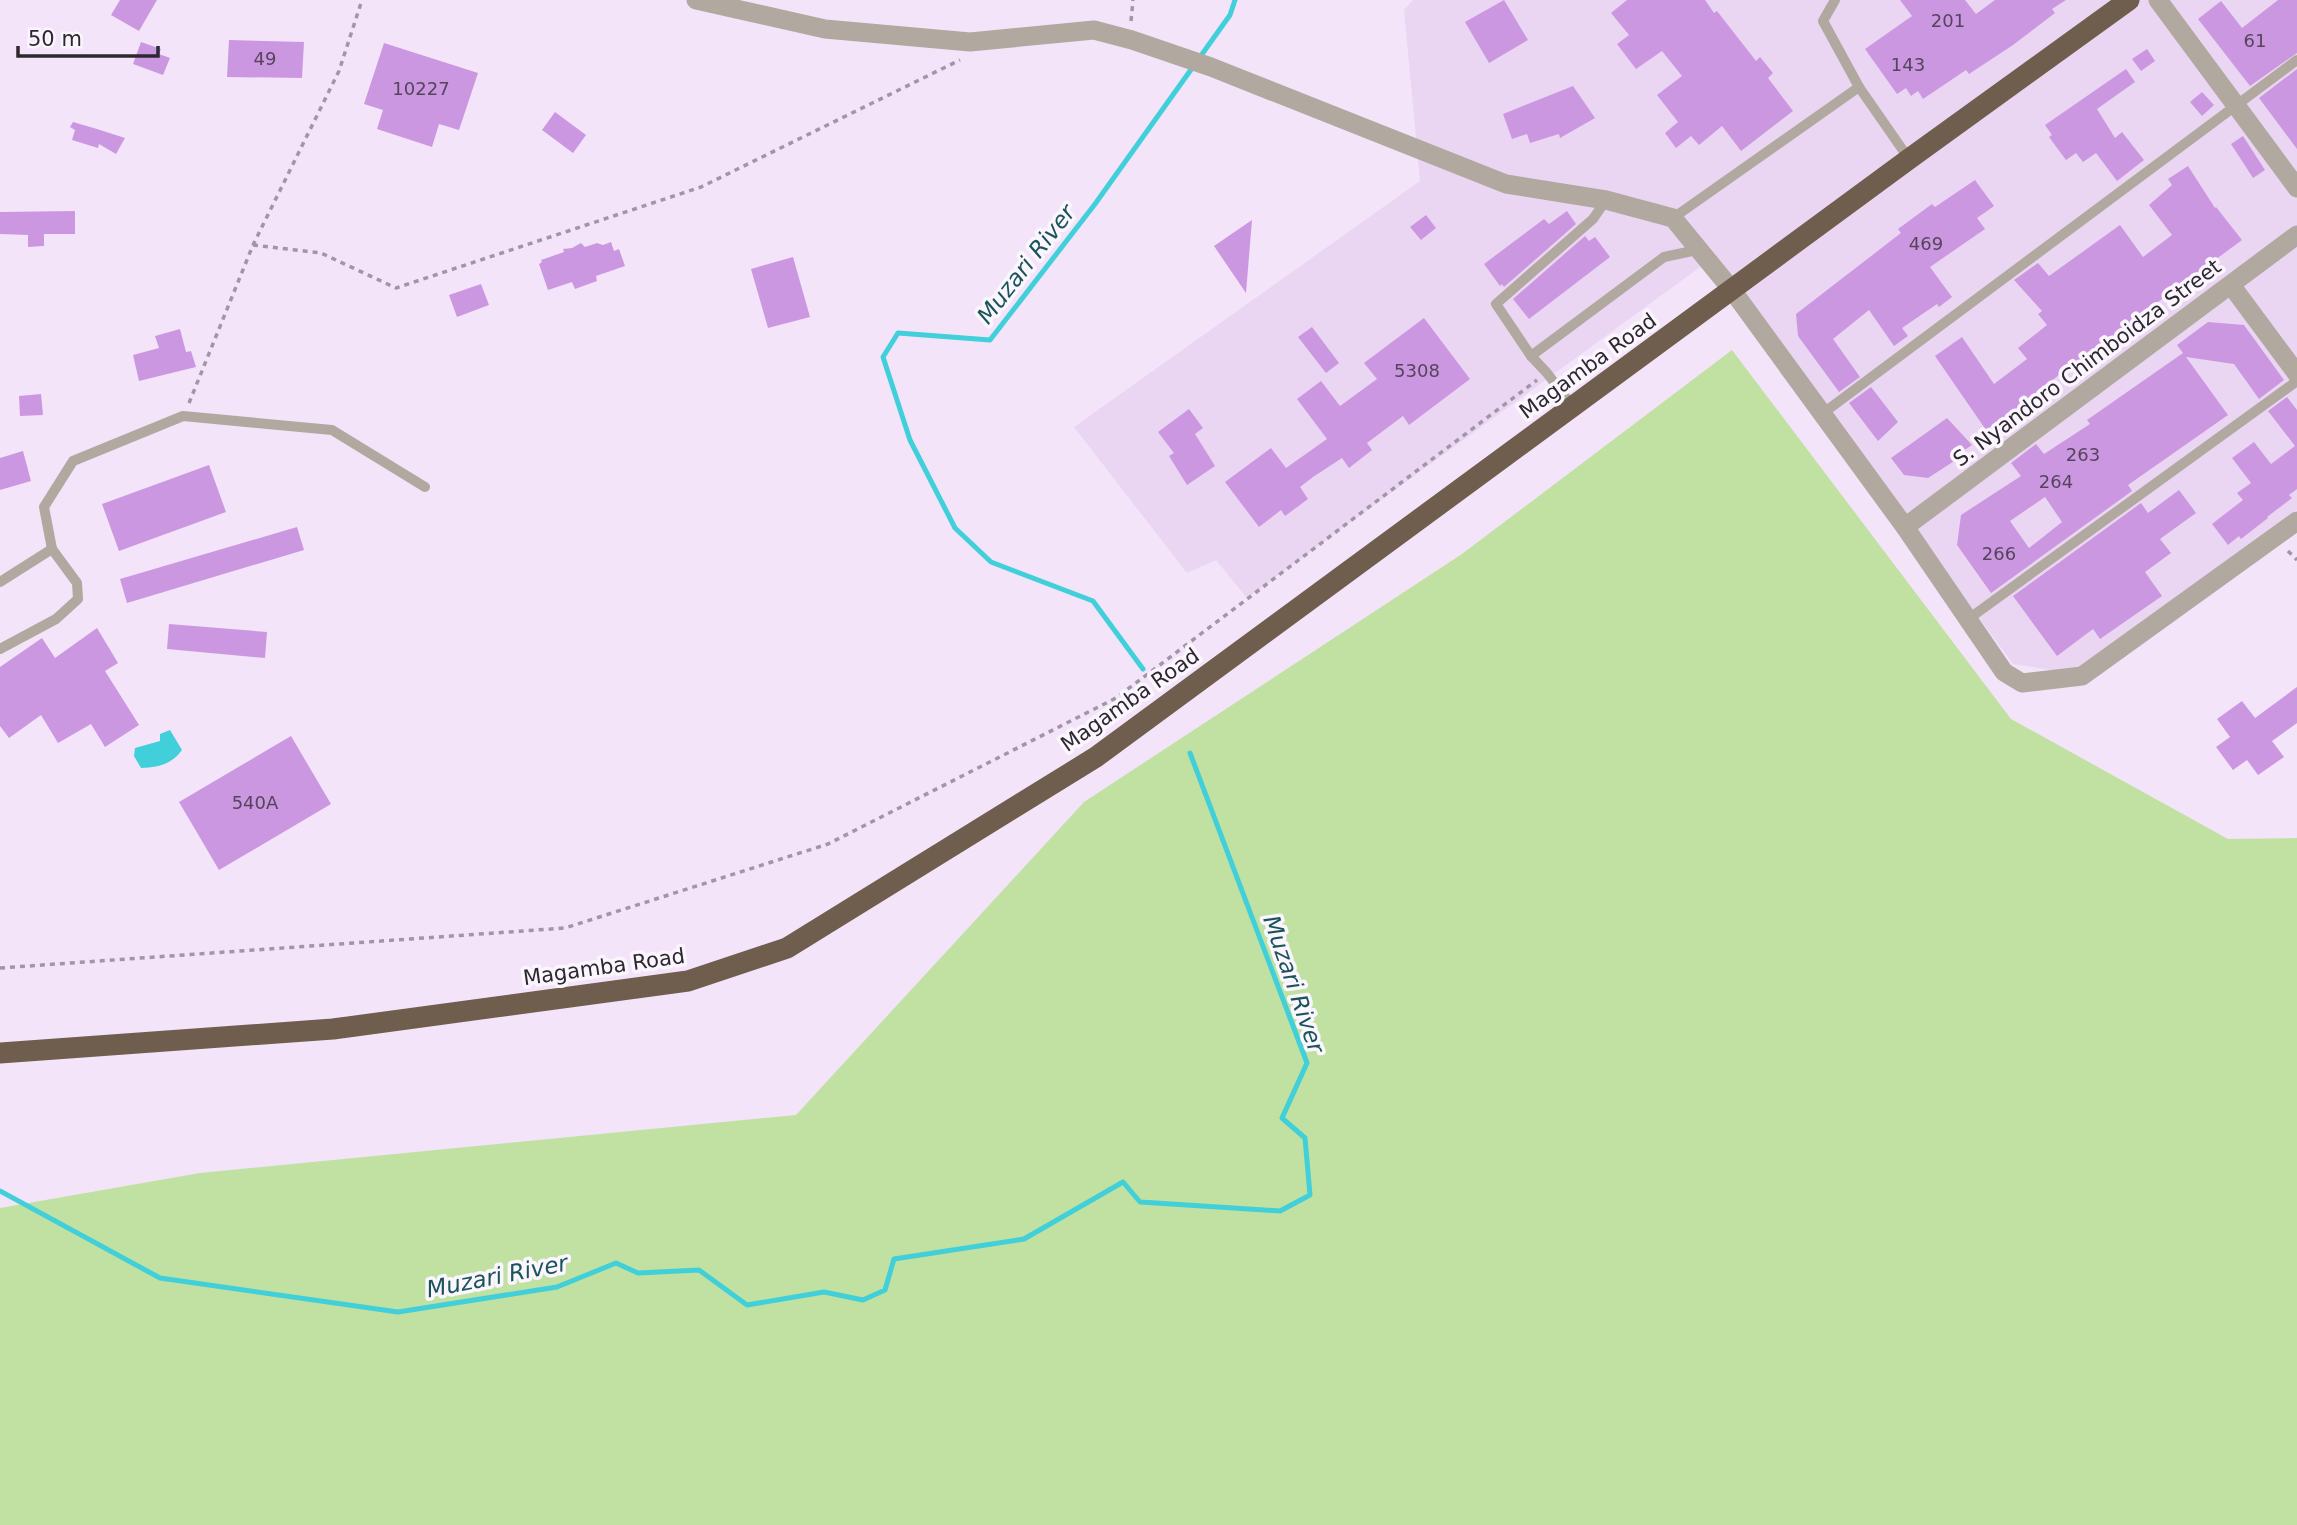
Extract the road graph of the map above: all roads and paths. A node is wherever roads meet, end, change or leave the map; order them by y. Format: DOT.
graph roads {
  1 [pos="362,0"];
  2 [pos="696,0"];
  3 [pos="1835,0"];
  4 [pos="2129,0"];
  5 [pos="2158,0"];
  6 [pos="970,42"];
  7 [pos="2297,60"];
  8 [pos="1859,87"];
  9 [pos="2236,106"];
  10 [pos="1909,159"];
  11 [pos="2297,188"];
  12 [pos="1605,200"];
  13 [pos="1673,218"];
  14 [pos="2297,235"];
  15 [pos="253,245"];
  16 [pos="1697,250"];
  17 [pos="2231,285"];
  18 [pos="1732,290"];
  19 [pos="1531,356"];
  20 [pos="1547,373"];
  21 [pos="2297,374"];
  22 [pos="2297,381"];
  23 [pos="1573,408"];
  24 [pos="1822,414"];
  25 [pos="183,416"];
  26 [pos="425,487"];
  27 [pos="2297,521"];
  28 [pos="1905,527"];
  29 [pos="52,549"];
  30 [pos="0,582"];
  31 [pos="1966,620"];
  32 [pos="0,649"];
  33 [pos="0,968"];
  34 [pos="0,1053"];
  1 -- 15 [label="path"];
  2 -- 6 [label="street"];
  3 -- 8 [label="lane"];
  4 -- 10 [label="highway, Magamba Road"];
  5 -- 9 [label="street"];
  6 -- 12 [label="street"];
  6 -- 15 [label="path"];
  7 -- 9 [label="lane"];
  8 -- 10 [label="lane"];
  8 -- 13 [label="lane"];
  9 -- 11 [label="street"];
  9 -- 24 [label="lane"];
  10 -- 18 [label="highway, Magamba Road"];
  12 -- 13 [label="street"];
  12 -- 19 [label="lane"];
  13 -- 16 [label="street"];
  14 -- 17 [label="street, S. Nyandoro Chimboidza Street"];
  15 -- 25 [label="path"];
  16 -- 18 [label="street"];
  16 -- 19 [label="lane"];
  17 -- 21 [label="street"];
  17 -- 28 [label="street, S. Nyandoro Chimboidza Street"];
  18 -- 23 [label="highway, Magamba Road"];
  18 -- 24 [label="street"];
  19 -- 20 [label="lane"];
  20 -- 23 [label="lane"];
  20 -- 33 [label="path"];
  22 -- 31 [label="lane"];
  23 -- 34 [label="highway, Magamba Road"];
  24 -- 28 [label="street"];
  25 -- 26 [label="lane"];
  25 -- 29 [label="lane"];
  27 -- 31 [label="street"];
  28 -- 31 [label="street"];
  29 -- 30 [label="lane"];
  29 -- 32 [label="lane"];
}
